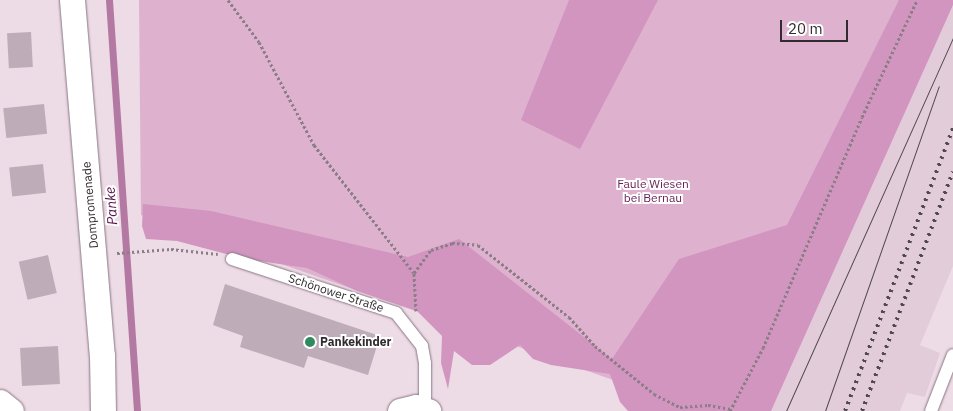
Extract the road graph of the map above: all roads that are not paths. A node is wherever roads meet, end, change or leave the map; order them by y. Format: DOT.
graph roads {
  1 [pos="72,0"];
  2 [pos="232,259"];
  3 [pos="953,355"];
  4 [pos="0,402"];
  5 [pos="426,410"];
  6 [pos="12,411"];
  7 [pos="103,411"];
  8 [pos="400,411"];
  9 [pos="931,411"];
  1 -- 7 [label="street, Dompromenade"];
  2 -- 5 [label="lane, Schönower Straße"];
  3 -- 9 [label="lane"];
  4 -- 6 [label="street"];
  5 -- 8 [label="street"];
}
